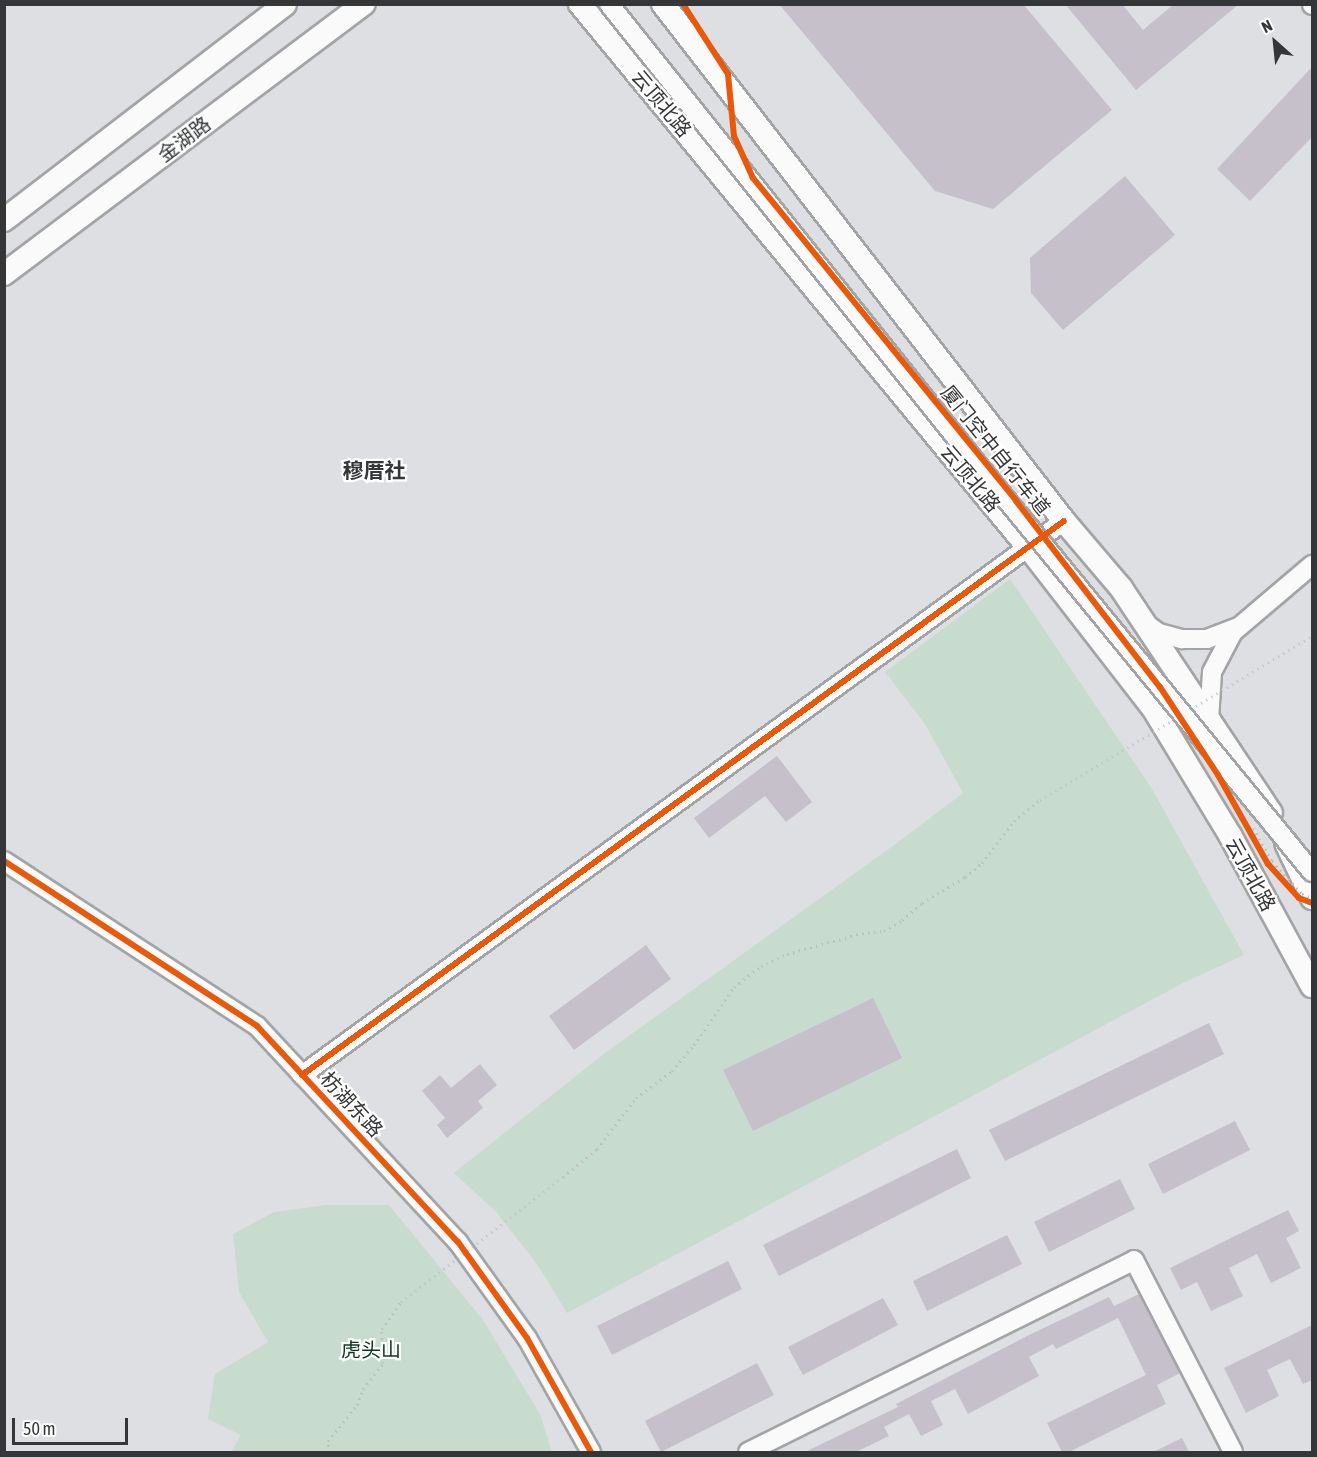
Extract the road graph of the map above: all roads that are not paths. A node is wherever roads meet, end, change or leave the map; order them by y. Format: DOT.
graph roads {
  1 [pos="285,4"];
  2 [pos="364,4"];
  3 [pos="580,4"];
  4 [pos="609,4"];
  5 [pos="663,4"];
  6 [pos="4,220"];
  7 [pos="4,274"];
  8 [pos="1064,521"];
  9 [pos="1028,546"];
  10 [pos="1312,565"];
  11 [pos="1145,623"];
  12 [pos="1238,627"];
  13 [pos="1209,720"];
  14 [pos="4,861"];
  15 [pos="1312,872"];
  16 [pos="1312,901"];
  17 [pos="1312,987"];
  18 [pos="302,1074"];
  19 [pos="758,1450"];
  20 [pos="591,1452"];
  21 [pos="1233,1452"];
  1 -- 6 [label="main road"];
  2 -- 7 [label="main road, 金湖路"];
  3 -- 9 [label="main road, 云顶北路"];
  4 -- 15 [label="street, bridge"];
  5 -- 8 [label="main road"];
  8 -- 9 [label="street"];
  8 -- 11 [label="main road"];
  9 -- 17 [label="main road, 云顶北路"];
  9 -- 18 [label="street"];
  10 -- 12 [label="street"];
  11 -- 12 [label="street"];
  11 -- 13 [label="main road"];
  12 -- 13 [label="street"];
  13 -- 16 [label="main road"];
  14 -- 18 [label="street, 枋湖东路"];
  18 -- 20 [label="street, 枋湖东路"];
  19 -- 21 [label="street"];
}
